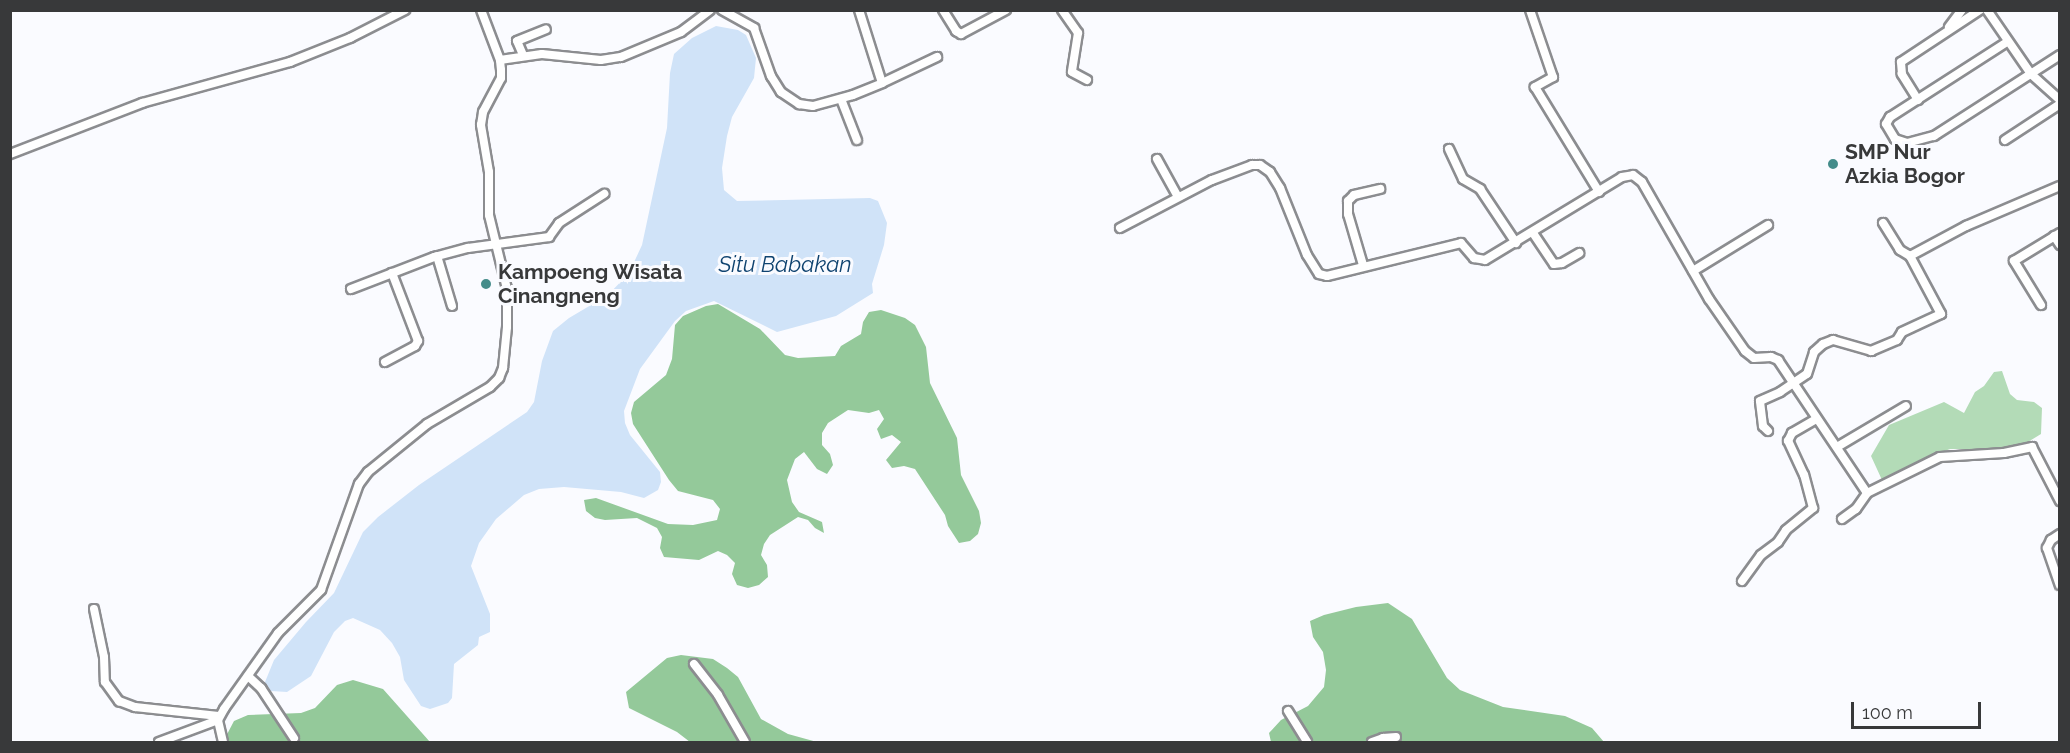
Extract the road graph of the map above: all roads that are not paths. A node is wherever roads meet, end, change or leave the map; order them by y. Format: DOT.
graph roads {
  1 [pos="405,10"];
  2 [pos="481,10"];
  3 [pos="710,10"];
  4 [pos="722,10"];
  5 [pos="858,10"];
  6 [pos="943,10"];
  7 [pos="1006,10"];
  8 [pos="1062,10"];
  9 [pos="1530,10"];
  10 [pos="1962,10"];
  11 [pos="1980,10"];
  12 [pos="1987,10"];
  13 [pos="546,29"];
  14 [pos="1944,34"];
  15 [pos="2007,42"];
  16 [pos="523,55"];
  17 [pos="2060,55"];
  18 [pos="937,57"];
  19 [pos="500,60"];
  20 [pos="2031,74"];
  21 [pos="1087,80"];
  22 [pos="882,83"];
  23 [pos="842,99"];
  24 [pos="1918,100"];
  25 [pos="2060,102"];
  26 [pos="857,140"];
  27 [pos="2005,140"];
  28 [pos="1449,149"];
  29 [pos="10,154"];
  30 [pos="1157,159"];
  31 [pos="2060,186"];
  32 [pos="1380,189"];
  33 [pos="1599,192"];
  34 [pos="604,194"];
  35 [pos="1178,197"];
  36 [pos="1883,223"];
  37 [pos="1768,225"];
  38 [pos="1120,228"];
  39 [pos="1533,233"];
  40 [pos="2057,235"];
  41 [pos="1516,243"];
  42 [pos="495,245"];
  43 [pos="2060,245"];
  44 [pos="1579,253"];
  45 [pos="437,256"];
  46 [pos="1910,256"];
  47 [pos="1363,265"];
  48 [pos="1693,271"];
  49 [pos="392,273"];
  50 [pos="351,289"];
  51 [pos="2041,305"];
  52 [pos="452,306"];
  53 [pos="385,362"];
  54 [pos="1792,384"];
  55 [pos="1906,406"];
  56 [pos="1816,419"];
  57 [pos="1768,431"];
  58 [pos="1836,447"];
  59 [pos="1867,493"];
  60 [pos="2060,501"];
  61 [pos="1842,519"];
  62 [pos="2060,534"];
  63 [pos="1742,581"];
  64 [pos="2060,585"];
  65 [pos="94,609"];
  66 [pos="694,664"];
  67 [pos="250,677"];
  68 [pos="1288,711"];
  69 [pos="219,718"];
  70 [pos="1396,737"];
  71 [pos="294,738"];
  72 [pos="159,742"];
  73 [pos="222,742"];
  74 [pos="745,742"];
  75 [pos="1307,742"];
  76 [pos="1372,742"];
  1 -- 29 [label="street"];
  2 -- 19 [label="street"];
  3 -- 16 [label="street"];
  4 -- 23 [label="street"];
  5 -- 22 [label="street"];
  6 -- 7 [label="street"];
  8 -- 21 [label="street"];
  9 -- 33 [label="street"];
  10 -- 14 [label="street"];
  11 -- 14 [label="street"];
  12 -- 15 [label="street"];
  13 -- 16 [label="street"];
  14 -- 24 [label="street"];
  15 -- 20 [label="street"];
  15 -- 24 [label="street"];
  16 -- 19 [label="street"];
  17 -- 20 [label="street"];
  18 -- 22 [label="street"];
  19 -- 42 [label="street"];
  20 -- 24 [label="street"];
  20 -- 25 [label="street"];
  22 -- 23 [label="street"];
  23 -- 26 [label="street"];
  25 -- 27 [label="street"];
  28 -- 41 [label="street"];
  30 -- 35 [label="street"];
  31 -- 46 [label="street"];
  32 -- 47 [label="street"];
  33 -- 39 [label="street"];
  33 -- 48 [label="street"];
  34 -- 42 [label="street"];
  35 -- 38 [label="street"];
  35 -- 47 [label="street"];
  36 -- 46 [label="street"];
  37 -- 48 [label="street"];
  39 -- 41 [label="street"];
  39 -- 44 [label="street"];
  40 -- 43 [label="street"];
  40 -- 51 [label="street"];
  41 -- 47 [label="street"];
  42 -- 45 [label="street"];
  42 -- 67 [label="street"];
  45 -- 49 [label="street"];
  45 -- 52 [label="street"];
  46 -- 54 [label="street"];
  48 -- 54 [label="street"];
  49 -- 50 [label="street"];
  49 -- 53 [label="street"];
  54 -- 56 [label="street"];
  54 -- 57 [label="street"];
  55 -- 58 [label="street"];
  56 -- 58 [label="street"];
  56 -- 63 [label="street"];
  58 -- 59 [label="street"];
  59 -- 60 [label="street"];
  59 -- 61 [label="street"];
  62 -- 64 [label="street"];
  65 -- 69 [label="street"];
  66 -- 74 [label="street"];
  67 -- 69 [label="street"];
  67 -- 71 [label="street"];
  68 -- 75 [label="street"];
  69 -- 72 [label="street"];
  69 -- 73 [label="street"];
  70 -- 76 [label="street"];
}
